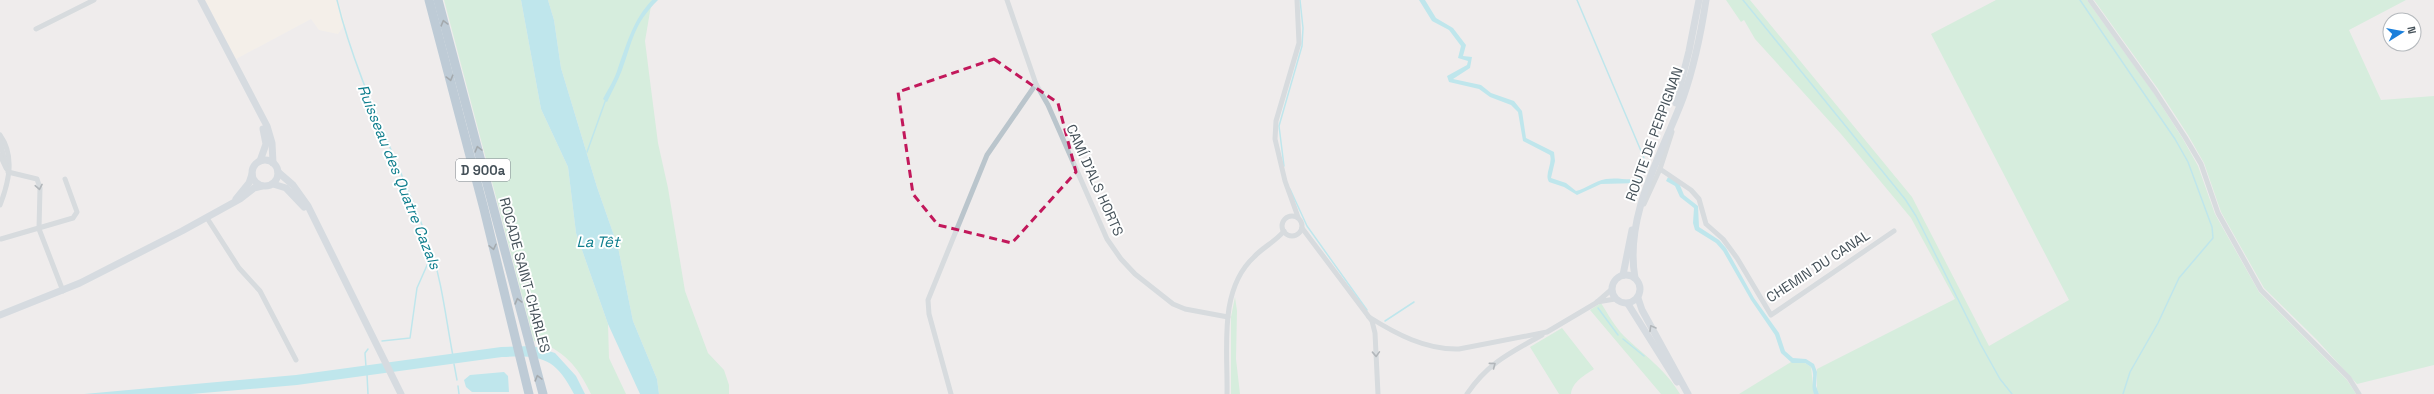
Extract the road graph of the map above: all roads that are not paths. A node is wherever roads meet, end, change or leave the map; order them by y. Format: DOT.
graph roads {
  1 [pos="94,0"];
  2 [pos="201,0"];
  3 [pos="429,0"];
  4 [pos="438,0"];
  5 [pos="1007,0"];
  6 [pos="1297,0"];
  7 [pos="1699,0"];
  8 [pos="1706,0"];
  9 [pos="2090,0"];
  10 [pos="36,29"];
  11 [pos="1036,84"];
  12 [pos="246,88"];
  13 [pos="1676,116"];
  14 [pos="0,135"];
  15 [pos="0,142"];
  16 [pos="0,155"];
  17 [pos="260,160"];
  18 [pos="273,163"];
  19 [pos="1660,169"];
  20 [pos="8,172"];
  21 [pos="278,172"];
  22 [pos="252,174"];
  23 [pos="65,179"];
  24 [pos="273,184"];
  25 [pos="262,186"];
  26 [pos="1292,200"];
  27 [pos="233,203"];
  28 [pos="0,205"];
  29 [pos="1290,216"];
  30 [pos="1298,217"];
  31 [pos="207,218"];
  32 [pos="1638,218"];
  33 [pos="1302,228"];
  34 [pos="39,229"];
  35 [pos="1894,230"];
  36 [pos="1284,231"];
  37 [pos="320,232"];
  38 [pos="1298,234"];
  39 [pos="1290,236"];
  40 [pos="0,239"];
  41 [pos="1313,240"];
  42 [pos="1273,243"];
  43 [pos="1623,275"];
  44 [pos="1635,278"];
  45 [pos="1612,289"];
  46 [pos="63,291"];
  47 [pos="1638,298"];
  48 [pos="1615,299"];
  49 [pos="1596,302"];
  50 [pos="1628,304"];
  51 [pos="0,315"];
  52 [pos="1228,317"];
  53 [pos="1369,317"];
  54 [pos="1547,332"];
  55 [pos="296,360"];
  56 [pos="394,377"];
  57 [pos="401,394"];
  58 [pos="406,394"];
  59 [pos="529,394"];
  60 [pos="543,394"];
  61 [pos="951,394"];
  62 [pos="1227,394"];
  63 [pos="1378,394"];
  64 [pos="1467,394"];
  65 [pos="1684,394"];
  66 [pos="1688,394"];
  67 [pos="2359,394"];
  1 -- 10 [label="street"];
  2 -- 12 [label="main road"];
  3 -- 59 [label="highway, ROCADE SAINT-CHARLES / D 900a, one-way"];
  60 -- 4 [label="highway, ROCADE SAINT-CHARLES / D 900a, one-way"];
  5 -- 11 [label="street, CAMÍ D'ALS HORTS"];
  6 -- 26 [label="street"];
  7 -- 43 [label="main road, ROUTE DE PERPIGNAN"];
  8 -- 13 [label="main road, ROUTE DE PERPIGNAN"];
  9 -- 67 [label="street"];
  11 -- 52 [label="street, CAMÍ D'ALS HORTS"];
  11 -- 61 [label="street"];
  12 -- 17 [label="main road"];
  12 -- 18 [label="main road"];
  13 -- 19 [label="street"];
  13 -- 32 [label="main road, ROUTE DE PERPIGNAN"];
  14 -- 20 [label="street"];
  15 -- 20 [label="street"];
  16 -- 20 [label="street"];
  17 -- 18 [label="main road"];
  17 -- 22 [label="main road"];
  18 -- 21 [label="main road"];
  19 -- 32 [label="street"];
  19 -- 35 [label="street, CHEMIN DU CANAL"];
  20 -- 28 [label="street"];
  20 -- 34 [label="street, one-way"];
  21 -- 24 [label="main road"];
  21 -- 37 [label="main road"];
  22 -- 25 [label="main road"];
  22 -- 27 [label="main road"];
  23 -- 34 [label="street"];
  24 -- 25 [label="main road"];
  24 -- 37 [label="main road"];
  25 -- 27 [label="main road"];
  26 -- 29 [label="street"];
  26 -- 30 [label="street"];
  27 -- 31 [label="main road"];
  29 -- 30 [label="street"];
  29 -- 36 [label="street"];
  30 -- 33 [label="street"];
  31 -- 46 [label="main road"];
  31 -- 55 [label="street"];
  32 -- 44 [label="main road, ROUTE DE PERPIGNAN"];
  33 -- 38 [label="street"];
  33 -- 41 [label="street"];
  34 -- 40 [label="street"];
  34 -- 46 [label="street"];
  36 -- 39 [label="street"];
  36 -- 42 [label="street"];
  37 -- 56 [label="main road"];
  38 -- 39 [label="street"];
  38 -- 41 [label="street"];
  39 -- 42 [label="street"];
  41 -- 53 [label="street"];
  42 -- 52 [label="street"];
  43 -- 44 [label="main road"];
  43 -- 45 [label="main road"];
  44 -- 47 [label="main road"];
  45 -- 48 [label="main road"];
  45 -- 49 [label="street"];
  46 -- 51 [label="main road"];
  47 -- 50 [label="main road"];
  66 -- 47 [label="main road, one-way"];
  48 -- 49 [label="street"];
  48 -- 50 [label="main road"];
  49 -- 54 [label="street"];
  50 -- 65 [label="main road"];
  52 -- 62 [label="street"];
  53 -- 54 [label="street"];
  53 -- 63 [label="street, one-way"];
  64 -- 54 [label="street, one-way"];
  56 -- 57 [label="main road"];
  56 -- 58 [label="main road"];
}
